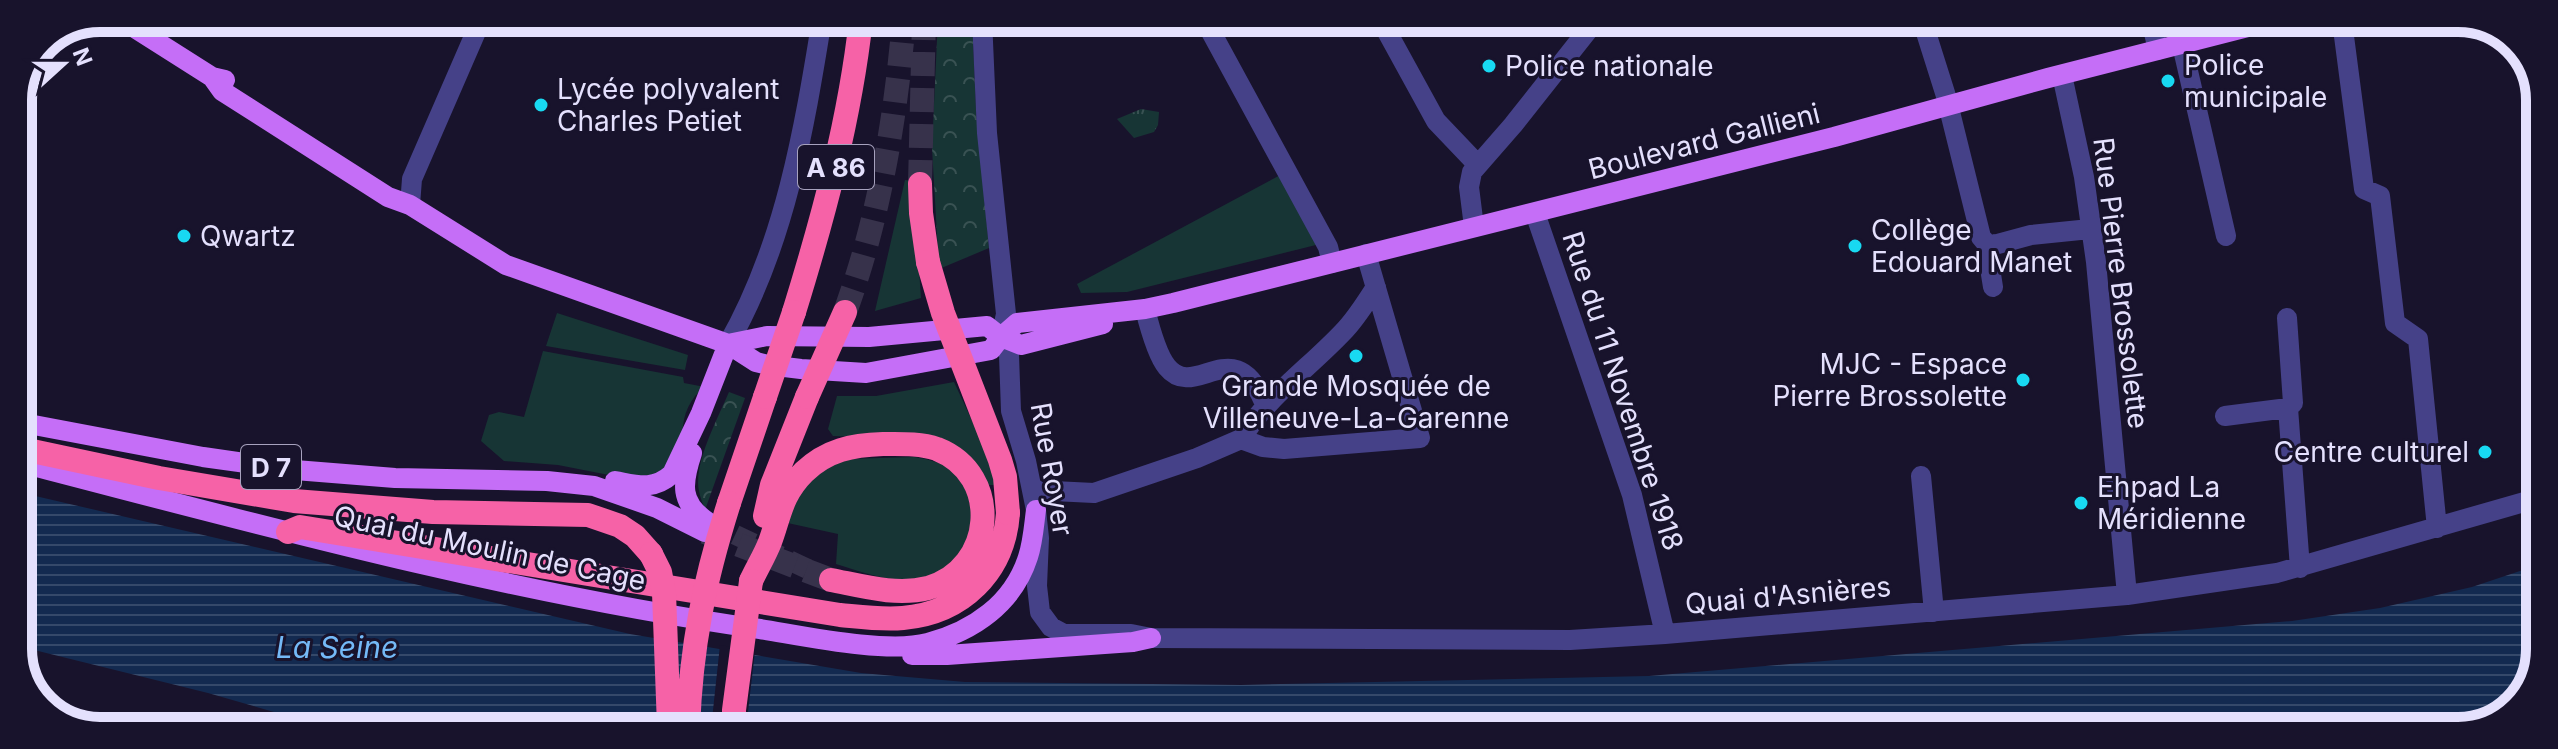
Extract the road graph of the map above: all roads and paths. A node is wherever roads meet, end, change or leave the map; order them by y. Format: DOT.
graph roads {
  1 [pos="141,32"];
  2 [pos="476,32"];
  3 [pos="820,32"];
  4 [pos="859,32"];
  5 [pos="983,32"];
  6 [pos="1211,32"];
  7 [pos="1387,32"];
  8 [pos="1587,32"];
  9 [pos="1926,32"];
  10 [pos="2154,32"];
  11 [pos="2228,32"];
  12 [pos="2343,32"];
  13 [pos="2182,45"];
  14 [pos="2158,50"];
  15 [pos="2062,75"];
  16 [pos="1948,106"];
  17 [pos="1477,164"];
  18 [pos="920,184"];
  19 [pos="410,205"];
  20 [pos="1535,213"];
  21 [pos="1474,227"];
  22 [pos="2090,229"];
  23 [pos="2226,236"];
  24 [pos="1986,243"];
  25 [pos="1366,254"];
  26 [pos="1332,263"];
  27 [pos="1376,287"];
  28 [pos="1993,287"];
  29 [pos="1145,309"];
  30 [pos="845,312"];
  31 [pos="2287,318"];
  32 [pos="1001,337"];
  33 [pos="728,344"];
  34 [pos="1266,407"];
  35 [pos="2288,408"];
  36 [pos="2225,416"];
  37 [pos="32,425"];
  38 [pos="1241,439"];
  39 [pos="32,451"];
  40 [pos="32,466"];
  41 [pos="1921,476"];
  42 [pos="527,481"];
  43 [pos="1035,500"];
  44 [pos="2526,502"];
  45 [pos="2437,528"];
  46 [pos="288,532"];
  47 [pos="2300,568"];
  48 [pos="831,580"];
  49 [pos="751,581"];
  50 [pos="2127,595"];
  51 [pos="1040,612"];
  52 [pos="1934,612"];
  53 [pos="795,634"];
  54 [pos="1665,634"];
  55 [pos="1151,638"];
  56 [pos="669,717"];
  57 [pos="689,717"];
  58 [pos="734,717"];
  1 -- 19 [label="main road, Boulevard Gallieni"];
  2 -- 19 [label="street"];
  3 -- 33 [label="street"];
  4 -- 57 [label="highway, A 86, bridge"];
  5 -- 32 [label="street, Rue Royer"];
  6 -- 26 [label="street"];
  7 -- 17 [label="street"];
  8 -- 17 [label="street"];
  9 -- 16 [label="street"];
  10 -- 14 [label="street"];
  11 -- 13 [label="main road, Boulevard Gallieni"];
  12 -- 45 [label="street"];
  13 -- 14 [label="main road, Boulevard Gallieni"];
  13 -- 23 [label="street"];
  14 -- 15 [label="main road, Boulevard Gallieni"];
  15 -- 16 [label="main road, Boulevard Gallieni"];
  15 -- 22 [label="street, Rue Pierre Brossolette"];
  16 -- 20 [label="main road, Boulevard Gallieni"];
  16 -- 24 [label="street"];
  17 -- 21 [label="street"];
  18 -- 46 [label="highway, bridge"];
  19 -- 33 [label="main road, Boulevard Gallieni"];
  20 -- 21 [label="main road, Boulevard Gallieni"];
  20 -- 54 [label="street, Rue du 11 Novembre 1918"];
  21 -- 25 [label="main road, Boulevard Gallieni"];
  22 -- 24 [label="street"];
  22 -- 50 [label="street, Rue Pierre Brossolette"];
  24 -- 28 [label="street"];
  25 -- 26 [label="main road, Boulevard Gallieni"];
  25 -- 27 [label="street"];
  26 -- 29 [label="main road, Boulevard Gallieni"];
  27 -- 34 [label="street"];
  27 -- 38 [label="street"];
  29 -- 32 [label="main road, Boulevard Gallieni"];
  29 -- 34 [label="street"];
  30 -- 49 [label="highway, bridge"];
  31 -- 35 [label="street"];
  32 -- 33 [label="main road"];
  32 -- 33 [label="main road, Boulevard Gallieni"];
  32 -- 43 [label="street, Rue Royer"];
  33 -- 42 [label="main road"];
  33 -- 42 [label="main road"];
  34 -- 38 [label="street"];
  35 -- 36 [label="street"];
  35 -- 47 [label="street"];
  37 -- 42 [label="main road, Quai du Moulin de Cage / D 7"];
  38 -- 43 [label="street"];
  39 -- 56 [label="highway, bridge"];
  40 -- 46 [label="main road, Quai du Moulin de Cage"];
  41 -- 52 [label="street"];
  43 -- 51 [label="street, Rue Royer"];
  43 -- 53 [label="main road"];
  44 -- 45 [label="street, Quai d'Asnières"];
  45 -- 47 [label="street, Quai d'Asnières"];
  46 -- 53 [label="main road, Quai du Moulin de Cage"];
  47 -- 50 [label="street, Quai d'Asnières"];
  48 -- 49 [label="highway"];
  49 -- 58 [label="highway, bridge"];
  50 -- 52 [label="street, Quai d'Asnières"];
  51 -- 55 [label="street, Quai d'Asnières"];
  52 -- 54 [label="street, Quai d'Asnières"];
  53 -- 55 [label="main road"];
  54 -- 55 [label="street, Quai d'Asnières"];
}
